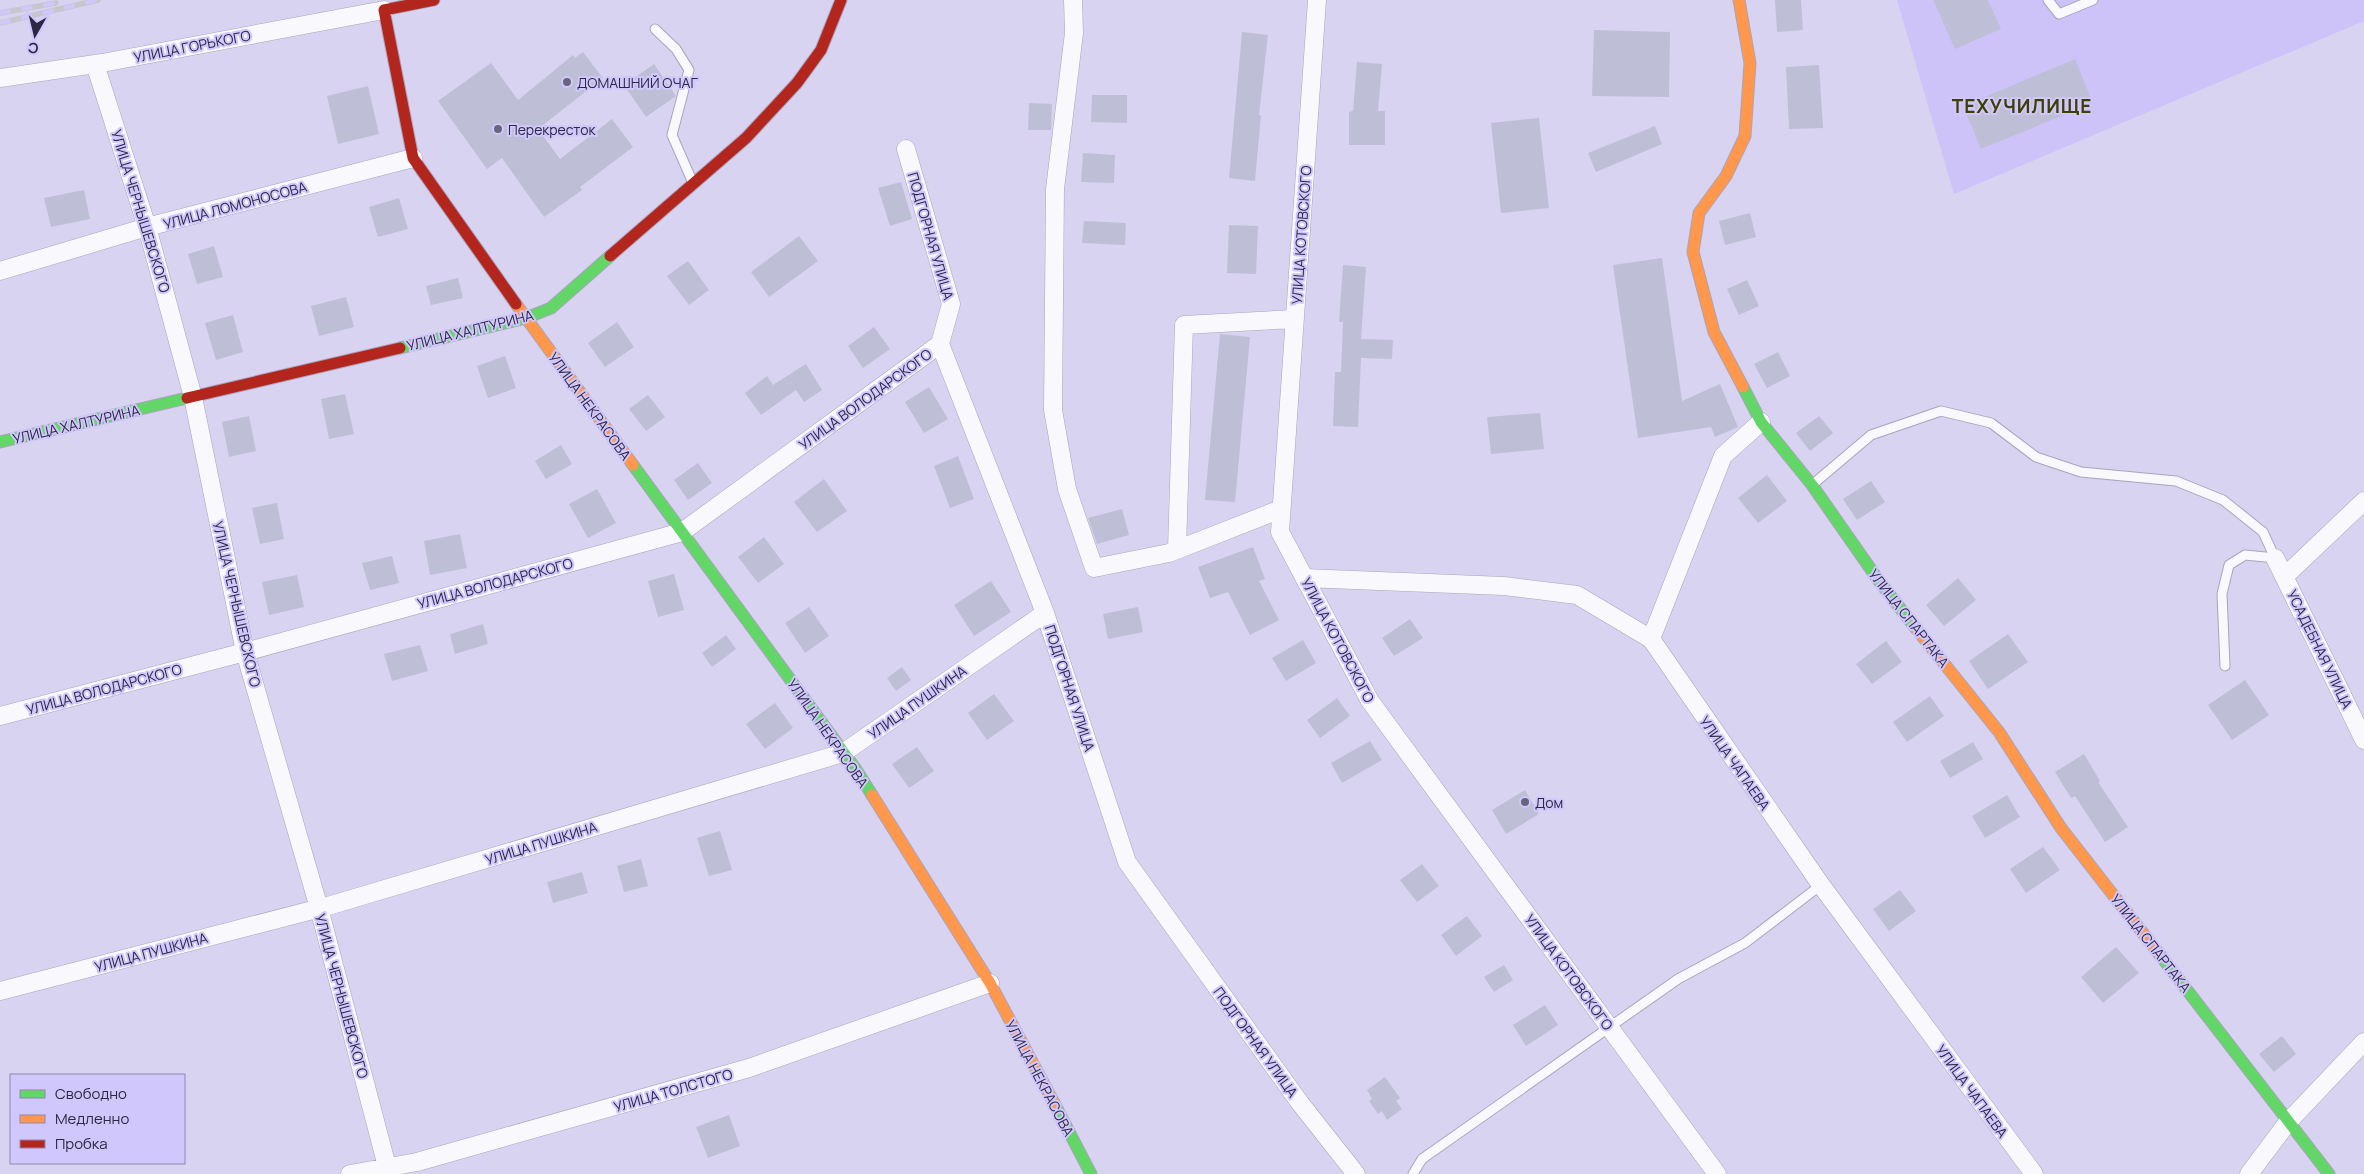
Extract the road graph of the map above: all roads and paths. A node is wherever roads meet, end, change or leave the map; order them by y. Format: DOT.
graph roads {
  1 [pos="434,0"];
  2 [pos="841,0"];
  3 [pos="1073,0"];
  4 [pos="1317,0"];
  5 [pos="1739,0"];
  6 [pos="2048,0"];
  7 [pos="2093,0"];
  8 [pos="384,10"];
  9 [pos="655,29"];
  10 [pos="95,64"];
  11 [pos="0,78"];
  12 [pos="906,149"];
  13 [pos="413,158"];
  14 [pos="694,183"];
  15 [pos="148,228"];
  16 [pos="0,271"];
  17 [pos="526,318"];
  18 [pos="1295,319"];
  19 [pos="940,344"];
  20 [pos="193,397"];
  21 [pos="1761,422"];
  22 [pos="0,442"];
  23 [pos="1812,485"];
  24 [pos="2364,501"];
  25 [pos="1282,509"];
  26 [pos="682,532"];
  27 [pos="1177,549"];
  28 [pos="2275,558"];
  29 [pos="2284,577"];
  30 [pos="1304,578"];
  31 [pos="1045,613"];
  32 [pos="1651,639"];
  33 [pos="245,652"];
  34 [pos="2225,666"];
  35 [pos="0,716"];
  36 [pos="2364,740"];
  37 [pos="843,753"];
  38 [pos="1821,885"];
  39 [pos="319,908"];
  40 [pos="990,983"];
  41 [pos="0,991"];
  42 [pos="1609,1027"];
  43 [pos="2364,1042"];
  44 [pos="2288,1122"];
  45 [pos="388,1171"];
  46 [pos="350,1174"];
  47 [pos="1091,1174"];
  48 [pos="1356,1174"];
  49 [pos="1413,1174"];
  50 [pos="1717,1174"];
  51 [pos="2034,1174"];
  52 [pos="2250,1174"];
  53 [pos="2329,1174"];
  1 -- 8 [label="main road"];
  2 -- 14 [label="main road, УЛИЦА ХАЛТУРИНА"];
  3 -- 27 [label="street"];
  4 -- 18 [label="street, УЛИЦА КОТОВСКОГО"];
  5 -- 21 [label="main road, УЛИЦА СПАРТАКА"];
  6 -- 7 [label="lane"];
  8 -- 10 [label="street, УЛИЦА ГОРЬКОГО"];
  8 -- 13 [label="main road"];
  9 -- 14 [label="lane"];
  10 -- 11 [label="street, УЛИЦА ГОРЬКОГО"];
  10 -- 15 [label="street, УЛИЦА ЧЕРНЫШЕВСКОГО"];
  12 -- 19 [label="street, ПОДГОРНАЯ УЛИЦА"];
  13 -- 15 [label="street, УЛИЦА ЛОМОНОСОВА"];
  13 -- 17 [label="main road, УЛИЦА НЕКРАСОВА"];
  14 -- 17 [label="main road, УЛИЦА ХАЛТУРИНА"];
  15 -- 16 [label="street, УЛИЦА ЛОМОНОСОВА"];
  15 -- 20 [label="street, УЛИЦА ЧЕРНЫШЕВСКОГО"];
  17 -- 20 [label="main road, УЛИЦА ХАЛТУРИНА"];
  17 -- 26 [label="main road, УЛИЦА НЕКРАСОВА"];
  18 -- 25 [label="street, УЛИЦА КОТОВСКОГО"];
  18 -- 27 [label="street"];
  19 -- 26 [label="street, УЛИЦА ВОЛОДАРСКОГО"];
  19 -- 31 [label="street, ПОДГОРНАЯ УЛИЦА"];
  20 -- 22 [label="main road, УЛИЦА ХАЛТУРИНА"];
  20 -- 33 [label="street, УЛИЦА ЧЕРНЫШЕВСКОГО"];
  21 -- 23 [label="main road, УЛИЦА СПАРТАКА"];
  21 -- 32 [label="street"];
  23 -- 28 [label="lane"];
  23 -- 44 [label="main road, УЛИЦА СПАРТАКА"];
  24 -- 29 [label="street"];
  25 -- 27 [label="street"];
  25 -- 30 [label="street, УЛИЦА КОТОВСКОГО"];
  26 -- 33 [label="street, УЛИЦА ВОЛОДАРСКОГО"];
  26 -- 37 [label="main road, УЛИЦА НЕКРАСОВА"];
  28 -- 29 [label="street, УСАДЕБНАЯ УЛИЦА"];
  28 -- 34 [label="lane"];
  29 -- 36 [label="street, УСАДЕБНАЯ УЛИЦА"];
  30 -- 32 [label="street, УЛИЦА ЧАПАЕВА"];
  30 -- 42 [label="street, УЛИЦА КОТОВСКОГО"];
  31 -- 37 [label="street, УЛИЦА ПУШКИНА"];
  31 -- 48 [label="street, ПОДГОРНАЯ УЛИЦА"];
  32 -- 38 [label="street, УЛИЦА ЧАПАЕВА"];
  33 -- 35 [label="street, УЛИЦА ВОЛОДАРСКОГО"];
  33 -- 39 [label="street, УЛИЦА ЧЕРНЫШЕВСКОГО"];
  37 -- 39 [label="street, УЛИЦА ПУШКИНА"];
  37 -- 40 [label="main road, УЛИЦА НЕКРАСОВА"];
  38 -- 42 [label="lane"];
  38 -- 51 [label="street, УЛИЦА ЧАПАЕВА"];
  39 -- 41 [label="street, УЛИЦА ПУШКИНА"];
  39 -- 45 [label="street, УЛИЦА ЧЕРНЫШЕВСКОГО"];
  40 -- 45 [label="street, УЛИЦА ТОЛСТОГО"];
  40 -- 47 [label="main road, УЛИЦА НЕКРАСОВА"];
  42 -- 49 [label="lane"];
  42 -- 50 [label="street, УЛИЦА КОТОВСКОГО"];
  43 -- 44 [label="street"];
  44 -- 52 [label="street"];
  44 -- 53 [label="main road, УЛИЦА СПАРТАКА"];
  45 -- 46 [label="street, УЛИЦА ТОЛСТОГО"];
}
